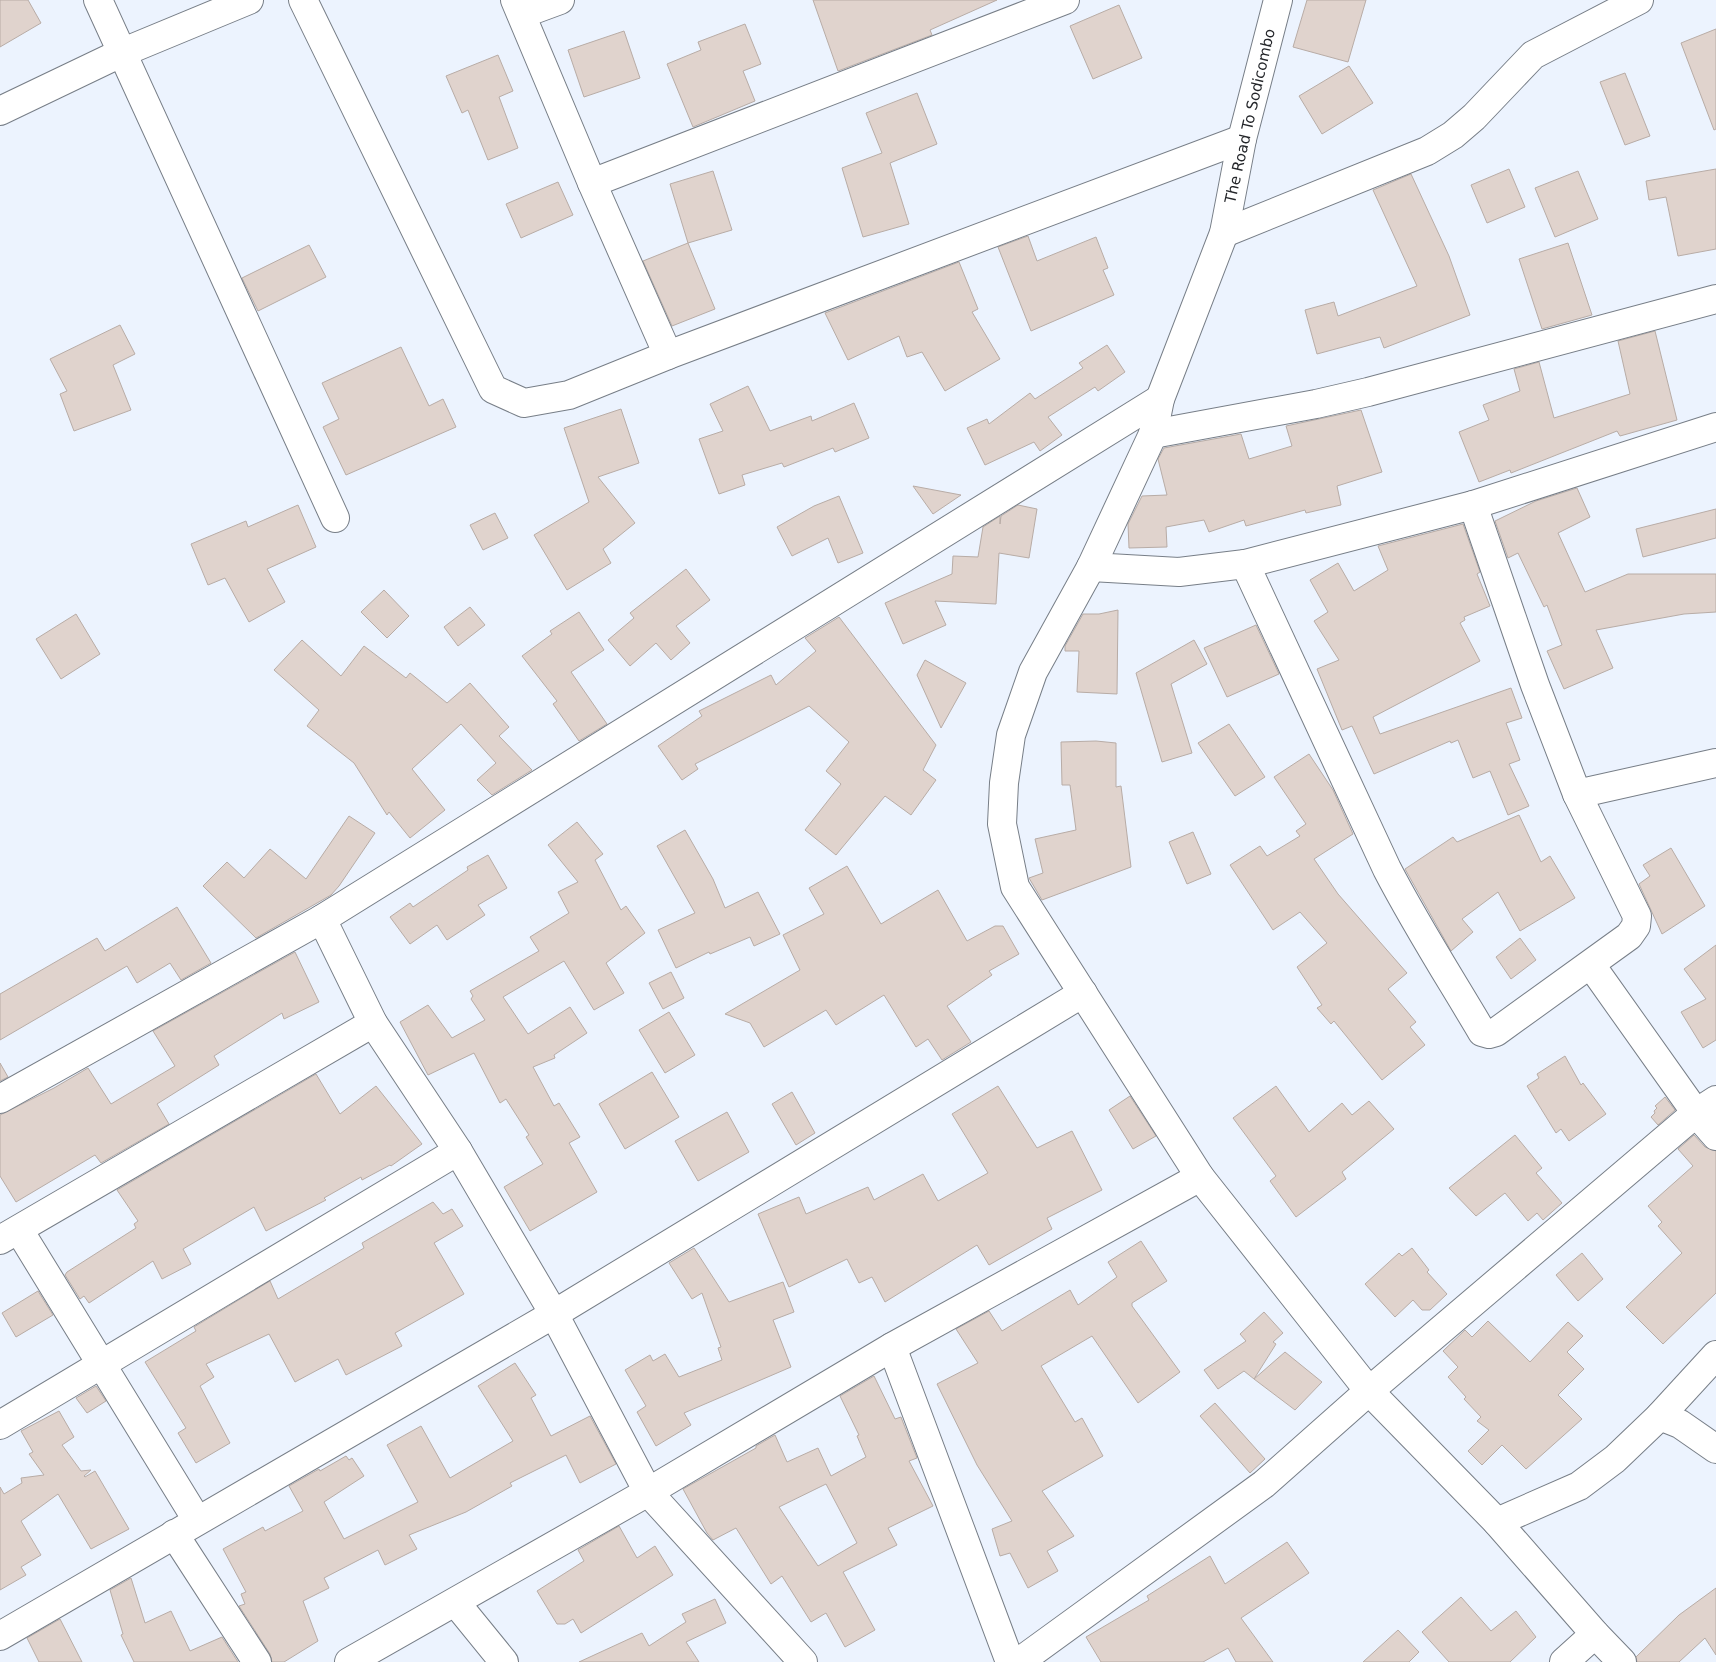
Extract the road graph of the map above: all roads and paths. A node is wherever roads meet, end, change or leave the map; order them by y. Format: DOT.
graph roads {
  1 [pos="98,0"];
  2 [pos="249,0"];
  3 [pos="303,0"];
  4 [pos="560,0"];
  5 [pos="1065,0"];
  6 [pos="1278,0"];
  7 [pos="1639,0"];
  8 [pos="518,7"];
  9 [pos="121,53"];
  10 [pos="0,111"];
  11 [pos="1242,139"];
  12 [pos="592,183"];
  13 [pos="1224,233"];
  14 [pos="1716,299"];
  15 [pos="668,355"];
  16 [pos="1160,399"];
  17 [pos="1716,427"];
  18 [pos="1153,434"];
  19 [pos="1473,505"];
  20 [pos="335,518"];
  21 [pos="1245,564"];
  22 [pos="1091,567"];
  23 [pos="1716,763"];
  24 [pos="1577,794"];
  25 [pos="322,918"];
  26 [pos="1591,965"];
  27 [pos="1083,993"];
  28 [pos="373,1023"];
  29 [pos="0,1100"];
  30 [pos="1706,1106"];
  31 [pos="1716,1136"];
  32 [pos="458,1151"];
  33 [pos="1200,1177"];
  34 [pos="9,1235"];
  35 [pos="554,1314"];
  36 [pos="892,1347"];
  37 [pos="1716,1355"];
  38 [pos="102,1364"];
  39 [pos="1369,1391"];
  40 [pos="1660,1416"];
  41 [pos="0,1425"];
  42 [pos="1716,1449"];
  43 [pos="648,1492"];
  44 [pos="197,1520"];
  45 [pos="1497,1522"];
  46 [pos="174,1534"];
  47 [pos="456,1603"];
  48 [pos="1595,1634"];
  49 [pos="0,1636"];
  50 [pos="257,1662"];
  51 [pos="349,1662"];
  52 [pos="504,1662"];
  53 [pos="803,1662"];
  54 [pos="1010,1662"];
  55 [pos="1020,1662"];
  56 [pos="1564,1662"];
  57 [pos="1622,1662"];
  1 -- 9 [label="street"];
  2 -- 9 [label="street"];
  3 -- 15 [label="street"];
  4 -- 8 [label="street"];
  5 -- 12 [label="street"];
  6 -- 11 [label="street, The Road To Sodicombo"];
  7 -- 13 [label="street"];
  8 -- 12 [label="street"];
  9 -- 10 [label="street"];
  9 -- 20 [label="street"];
  11 -- 13 [label="street, The Road To Sodicombo"];
  11 -- 15 [label="street"];
  12 -- 15 [label="street"];
  13 -- 16 [label="street, The Road To Sodicombo"];
  14 -- 18 [label="street"];
  16 -- 18 [label="street, The Road To Sodicombo"];
  16 -- 25 [label="street"];
  17 -- 19 [label="street"];
  18 -- 22 [label="street, The Road To Sodicombo"];
  19 -- 21 [label="street"];
  19 -- 24 [label="street"];
  21 -- 22 [label="street"];
  21 -- 26 [label="street"];
  22 -- 27 [label="street, The Road To Sodicombo"];
  23 -- 24 [label="street"];
  24 -- 26 [label="street"];
  25 -- 28 [label="street"];
  25 -- 29 [label="street"];
  26 -- 30 [label="street"];
  27 -- 33 [label="street, The Road To Sodicombo"];
  27 -- 35 [label="street"];
  28 -- 32 [label="street"];
  28 -- 34 [label="street"];
  30 -- 31 [label="street"];
  30 -- 39 [label="street"];
  32 -- 35 [label="street"];
  32 -- 38 [label="street"];
  33 -- 36 [label="street"];
  33 -- 39 [label="street, The Road To Sodicombo"];
  34 -- 38 [label="street"];
  35 -- 43 [label="street"];
  35 -- 44 [label="street"];
  36 -- 43 [label="street"];
  36 -- 54 [label="street"];
  37 -- 40 [label="street"];
  38 -- 41 [label="street"];
  38 -- 44 [label="street"];
  39 -- 45 [label="street, The Road To Sodicombo"];
  39 -- 55 [label="street"];
  40 -- 42 [label="street"];
  40 -- 45 [label="street"];
  43 -- 47 [label="street"];
  43 -- 53 [label="street"];
  44 -- 46 [label="street"];
  45 -- 48 [label="street, The Road To Sodicombo"];
  46 -- 49 [label="street"];
  46 -- 50 [label="street"];
  47 -- 51 [label="street"];
  47 -- 52 [label="street"];
  48 -- 56 [label="street"];
  48 -- 57 [label="street, The Road To Sodicombo"];
}
